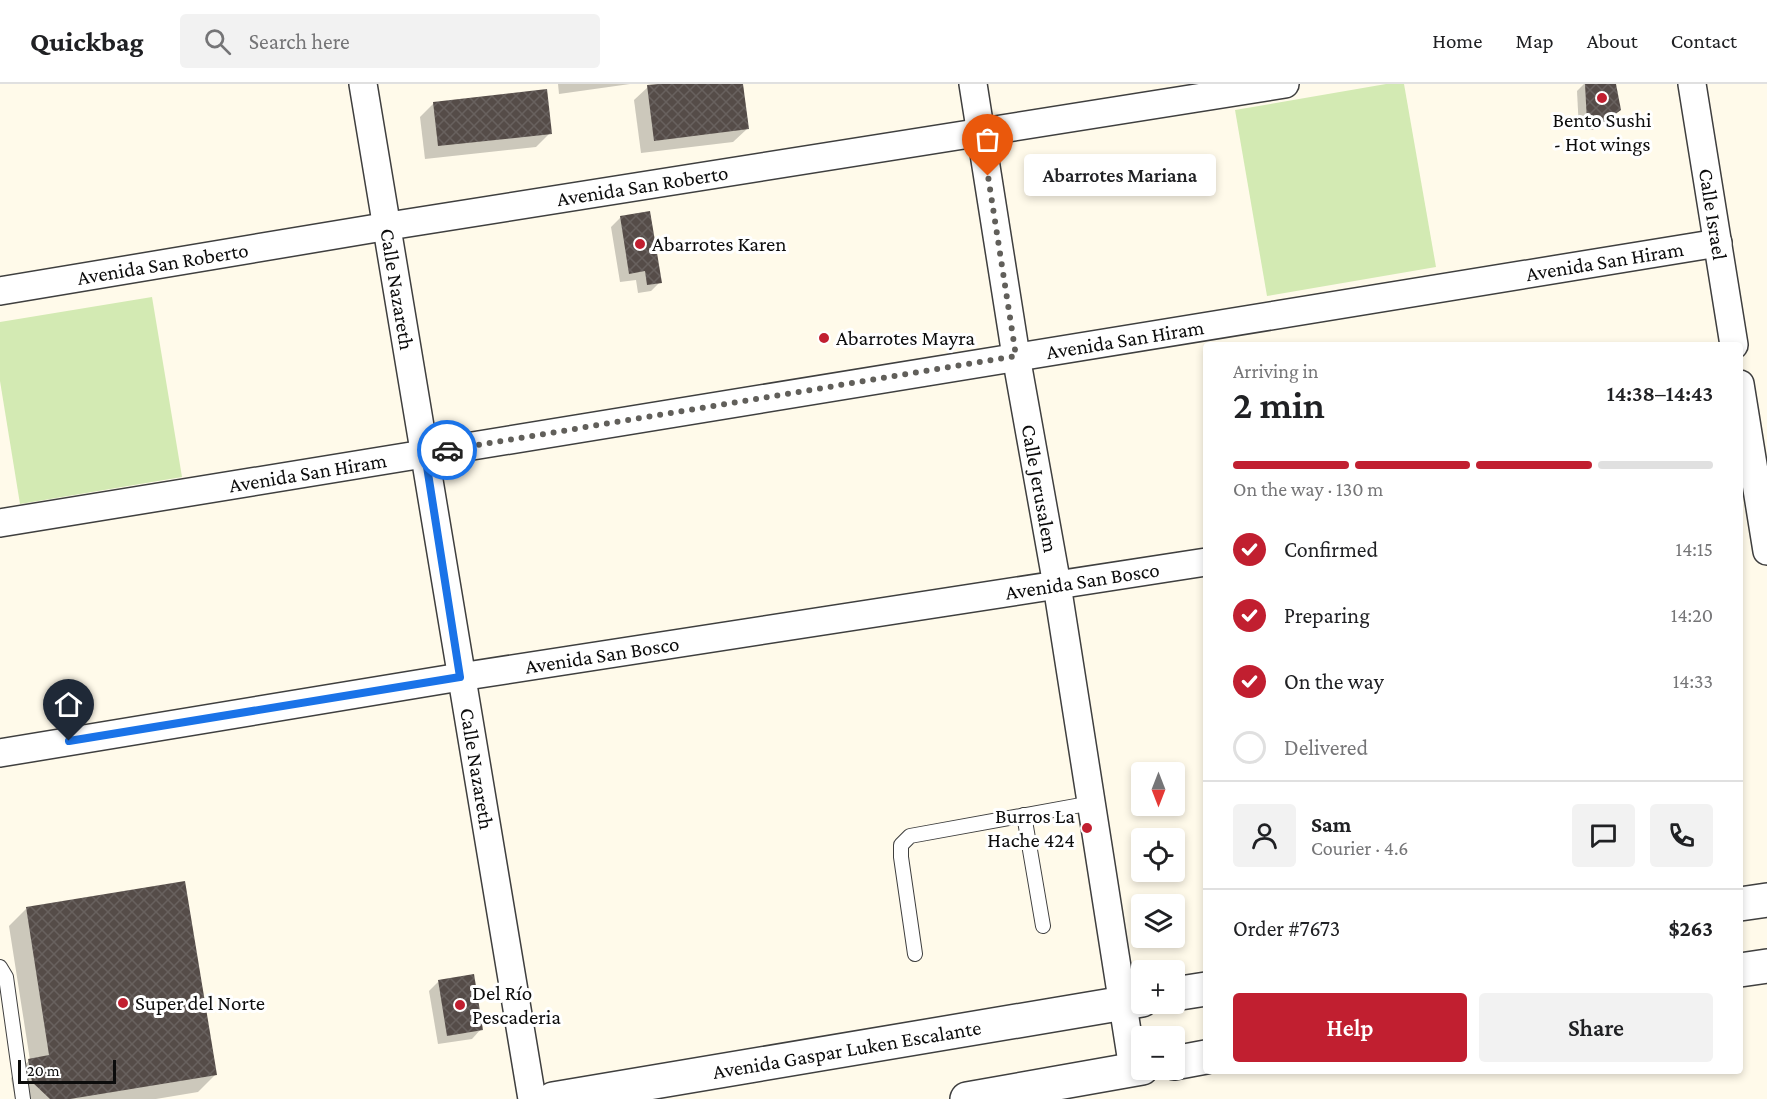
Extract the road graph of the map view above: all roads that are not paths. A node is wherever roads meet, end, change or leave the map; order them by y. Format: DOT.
graph roads {
  1 [pos="363,84"];
  2 [pos="973,84"];
  3 [pos="1285,84"];
  4 [pos="1692,84"];
  5 [pos="981,131"];
  6 [pos="389,226"];
  7 [pos="1718,243"];
  8 [pos="0,291"];
  9 [pos="1734,342"];
  10 [pos="1016,356"];
  11 [pos="1743,424"];
  12 [pos="425,454"];
  13 [pos="1747,477"];
  14 [pos="0,524"];
  15 [pos="1767,551"];
  16 [pos="1203,562"];
  17 [pos="1057,585"];
  18 [pos="460,677"];
  19 [pos="0,753"];
  20 [pos="1092,803"];
  21 [pos="1024,815"];
  22 [pos="1767,900"];
  23 [pos="1743,904"];
  24 [pos="1043,926"];
  25 [pos="915,954"];
  26 [pos="1767,966"];
  27 [pos="0,967"];
  28 [pos="1743,970"];
  29 [pos="1203,989"];
  30 [pos="1131,991"];
  31 [pos="1185,992"];
  32 [pos="1131,1001"];
  33 [pos="1203,1058"];
  34 [pos="1185,1061"];
  35 [pos="1131,1070"];
  36 [pos="23,1099"];
  37 [pos="532,1099"];
  38 [pos="553,1099"];
  39 [pos="967,1099"];
  1 -- 6 [label="street, Calle Nazareth"];
  2 -- 5 [label="street, Calle Jerusalem"];
  3 -- 5 [label="street, Avenida San Roberto"];
  4 -- 7 [label="street, Calle Israel"];
  5 -- 6 [label="street, Avenida San Roberto"];
  5 -- 10 [label="street, Calle Jerusalem"];
  6 -- 8 [label="street, Avenida San Roberto"];
  6 -- 12 [label="street, Calle Nazareth"];
  7 -- 9 [label="street, Calle Israel"];
  7 -- 10 [label="street, Avenida San Hiram"];
  10 -- 12 [label="street, Avenida San Hiram"];
  10 -- 17 [label="street, Calle Jerusalem"];
  11 -- 13 [label="street"];
  12 -- 14 [label="street, Avenida San Hiram"];
  12 -- 18 [label="street, Calle Nazareth"];
  13 -- 15 [label="street"];
  16 -- 17 [label="street, Avenida San Bosco"];
  17 -- 18 [label="street, Avenida San Bosco"];
  17 -- 20 [label="street, Calle Jerusalem"];
  18 -- 19 [label="street, Avenida San Bosco"];
  18 -- 37 [label="street, Calle Nazareth"];
  20 -- 21 [label="lane"];
  20 -- 30 [label="street, Calle Jerusalem"];
  21 -- 24 [label="lane"];
  21 -- 25 [label="lane"];
  22 -- 23 [label="street"];
  26 -- 28 [label="street"];
  27 -- 36 [label="lane"];
  29 -- 31 [label="street"];
  32 -- 38 [label="street, Avenida Gaspar Luken Escalante"];
  33 -- 34 [label="street"];
  35 -- 39 [label="street"];
}
